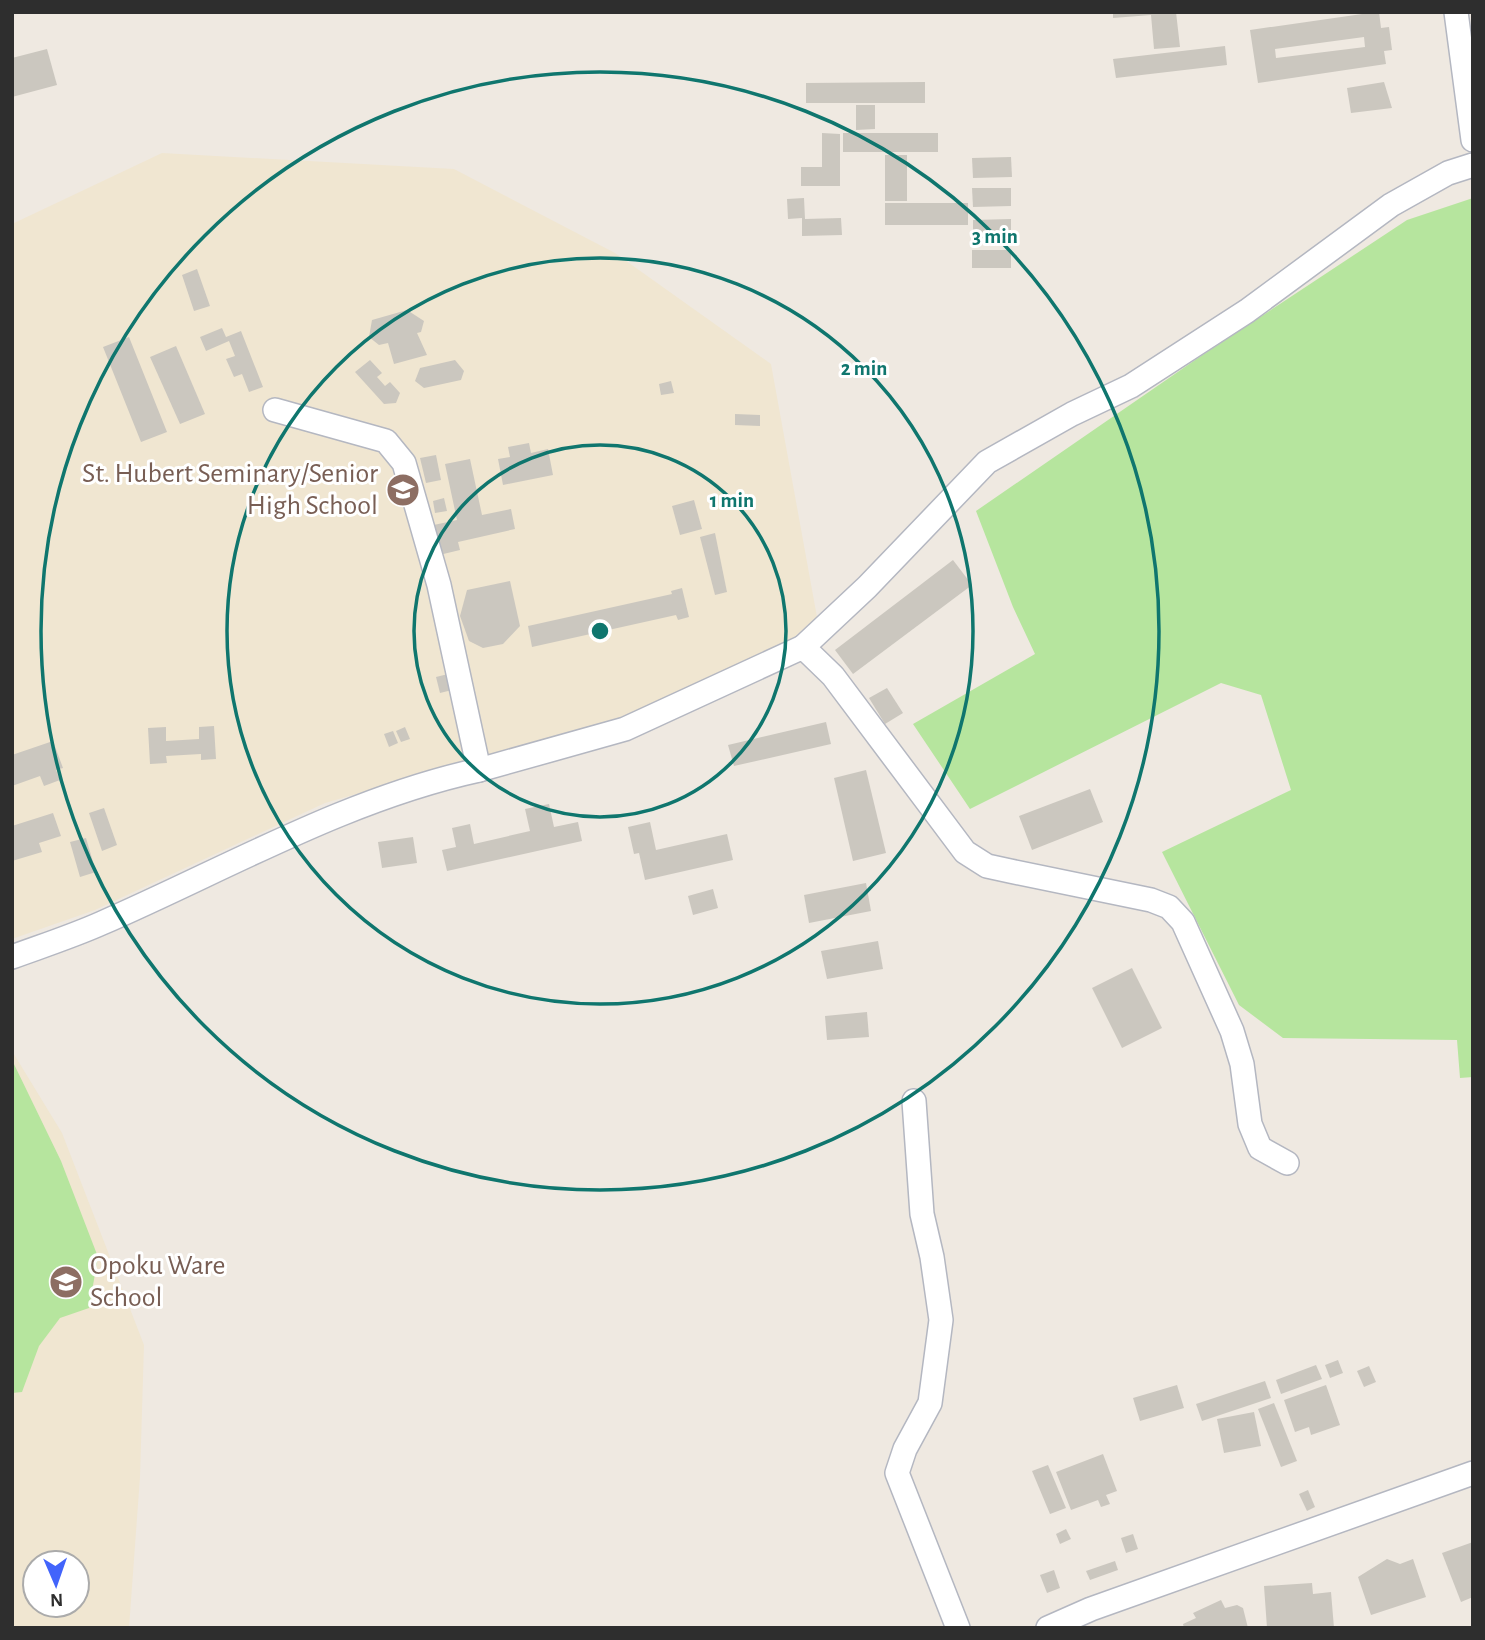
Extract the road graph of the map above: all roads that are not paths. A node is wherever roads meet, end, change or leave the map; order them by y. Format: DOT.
graph roads {
  1 [pos="1456,12"];
  2 [pos="1473,140"];
  3 [pos="1473,165"];
  4 [pos="275,410"];
  5 [pos="803,647"];
  6 [pos="480,770"];
  7 [pos="12,957"];
  8 [pos="914,1101"];
  9 [pos="1287,1163"];
  10 [pos="1472,1476"];
  11 [pos="1052,1627"];
  12 [pos="958,1628"];
  1 -- 2 [label="street"];
  3 -- 5 [label="street"];
  4 -- 6 [label="street"];
  5 -- 6 [label="street"];
  5 -- 9 [label="street"];
  6 -- 7 [label="street"];
  8 -- 12 [label="street"];
  10 -- 11 [label="street"];
}
